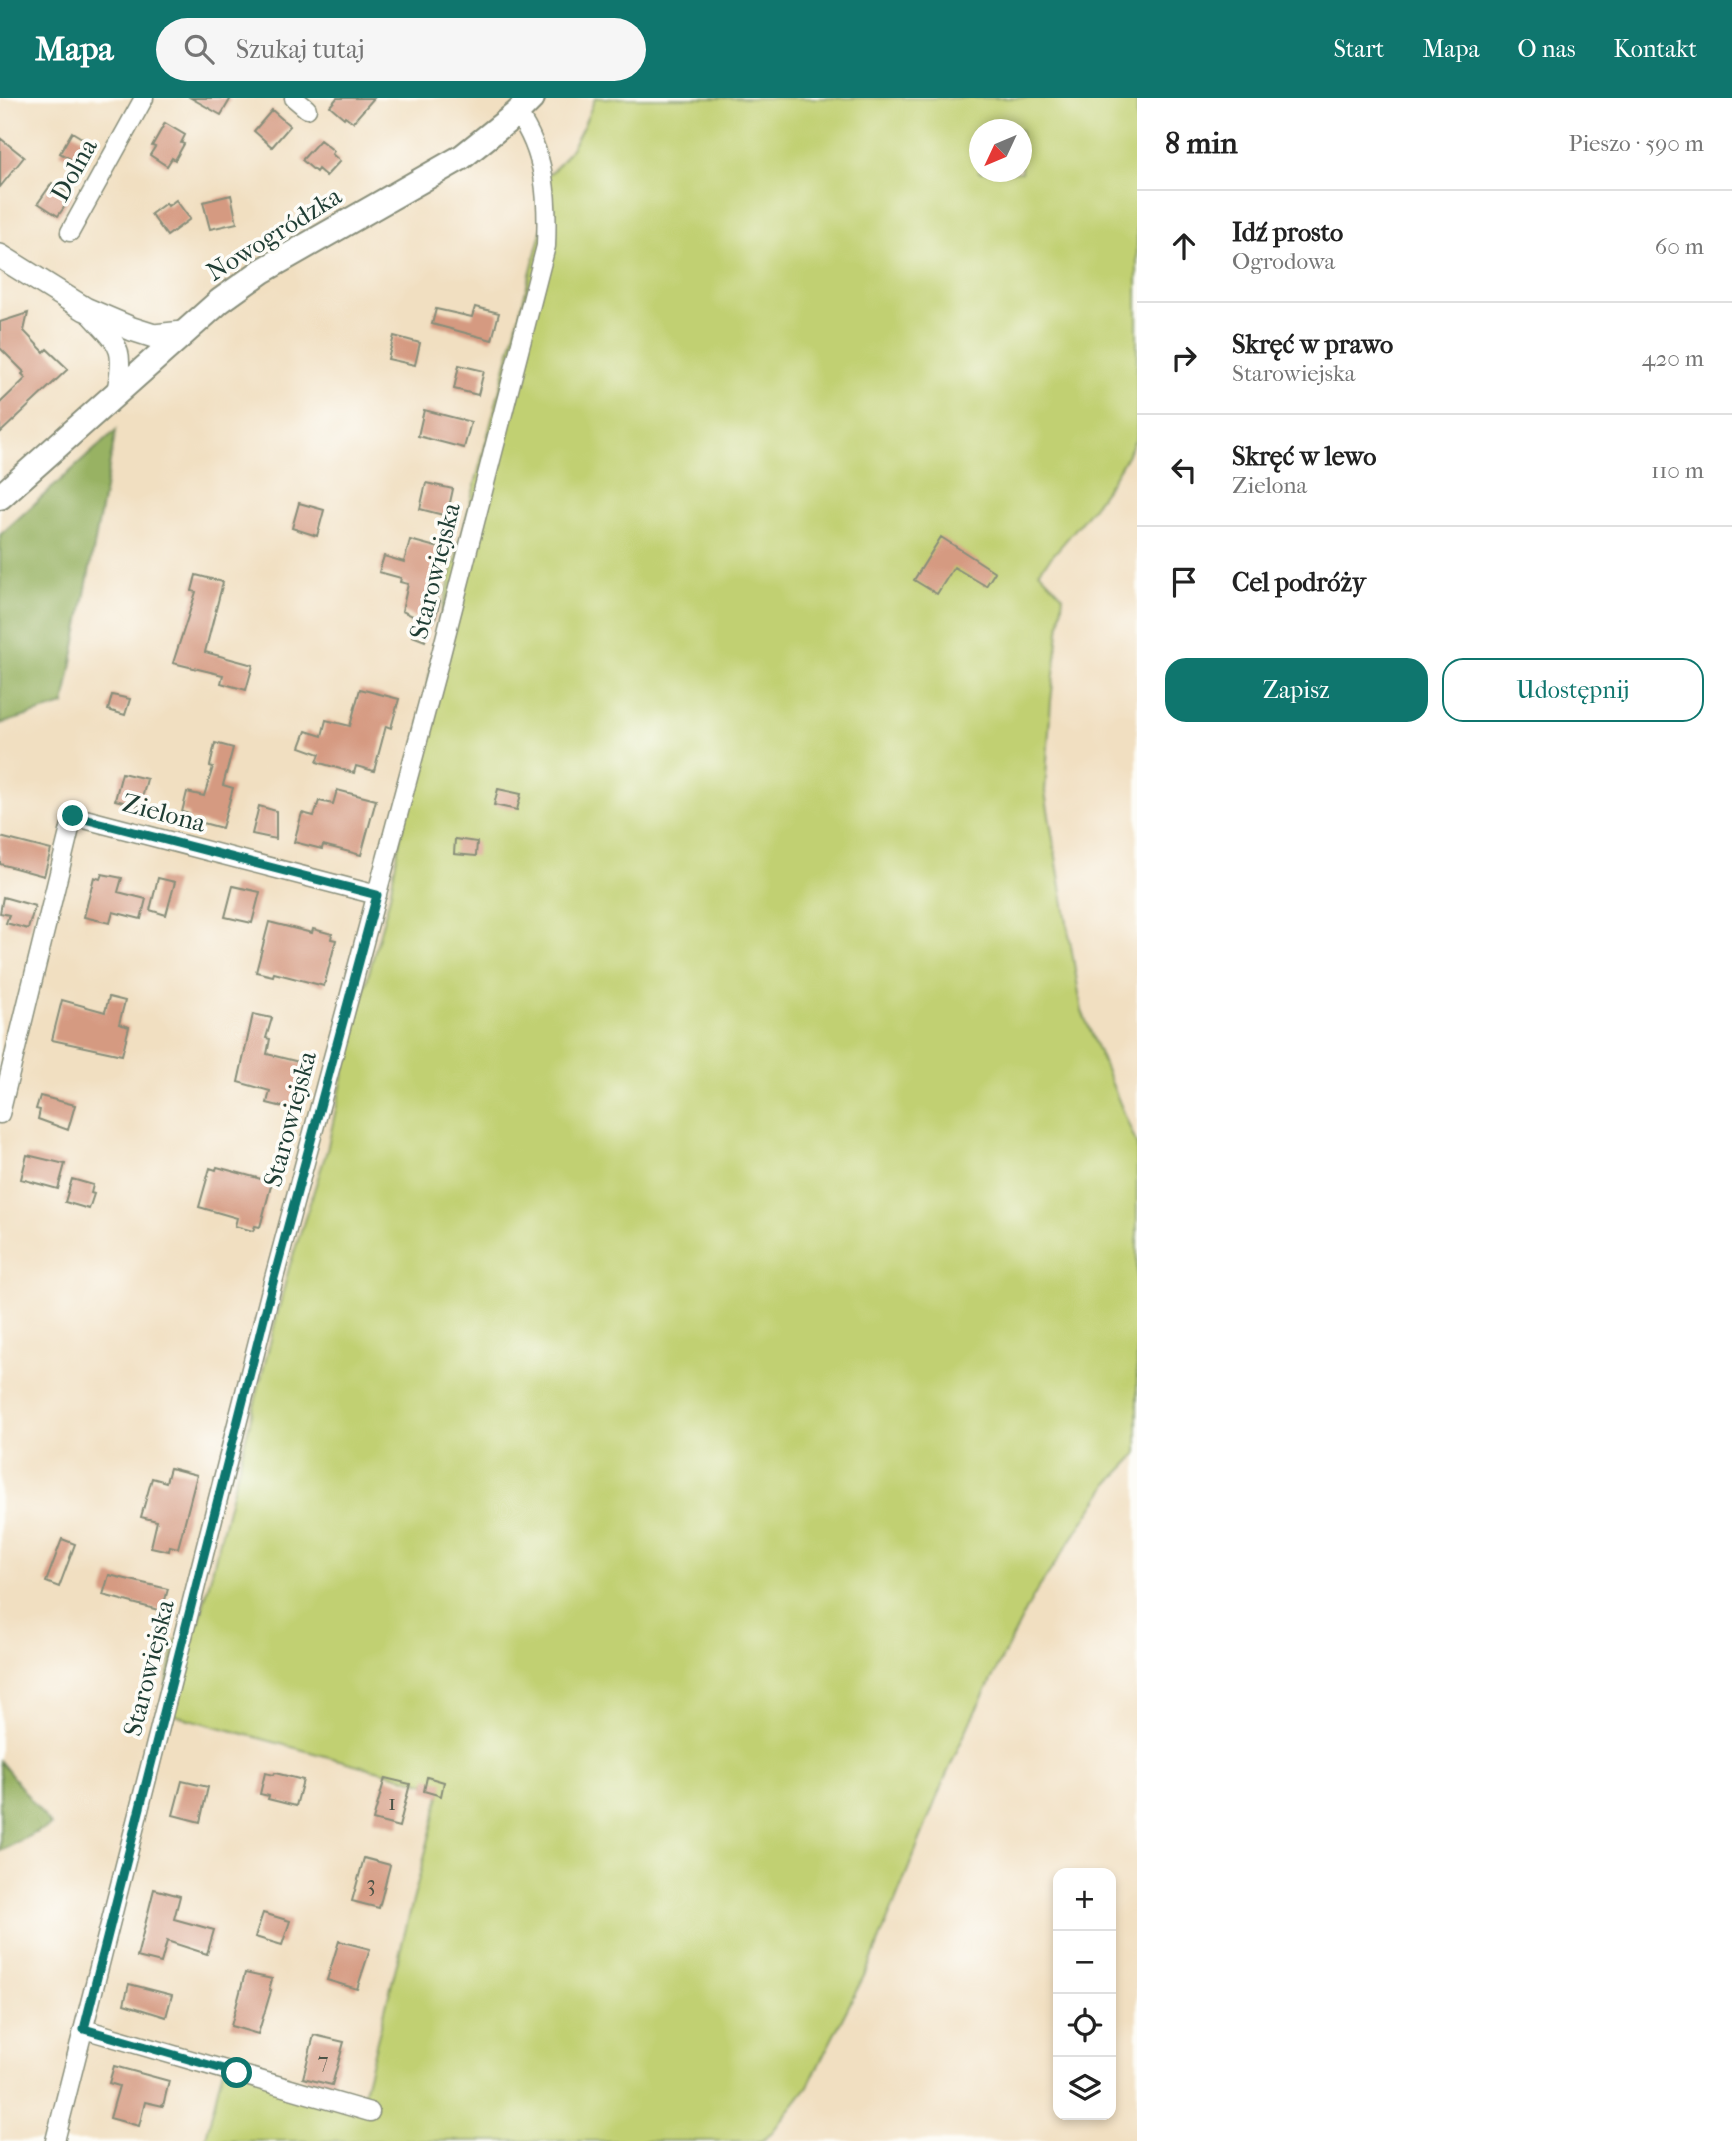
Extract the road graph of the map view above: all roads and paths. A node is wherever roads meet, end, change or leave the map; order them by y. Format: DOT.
graph roads {
  1 [pos="144,98"];
  2 [pos="525,106"];
  3 [pos="70,232"];
  4 [pos="0,256"];
  5 [pos="85,309"];
  6 [pos="183,333"];
  7 [pos="116,392"];
  8 [pos="0,497"];
  9 [pos="377,895"];
  10 [pos="0,1114"];
  11 [pos="84,2029"];
  12 [pos="370,2112"];
  13 [pos="55,2141"];
  1 -- 3 [label="street, Dolna"];
  2 -- 6 [label="main road, Nowogródzka"];
  2 -- 9 [label="street, Starowiejska"];
  4 -- 5 [label="street"];
  5 -- 6 [label="street"];
  5 -- 7 [label="street"];
  6 -- 7 [label="main road, Nowogródzka"];
  7 -- 8 [label="main road, Nowogródzka"];
  9 -- 10 [label="street, Zielona"];
  9 -- 11 [label="street, Starowiejska"];
  11 -- 12 [label="street"];
  11 -- 13 [label="street, Starowiejska"];
}
